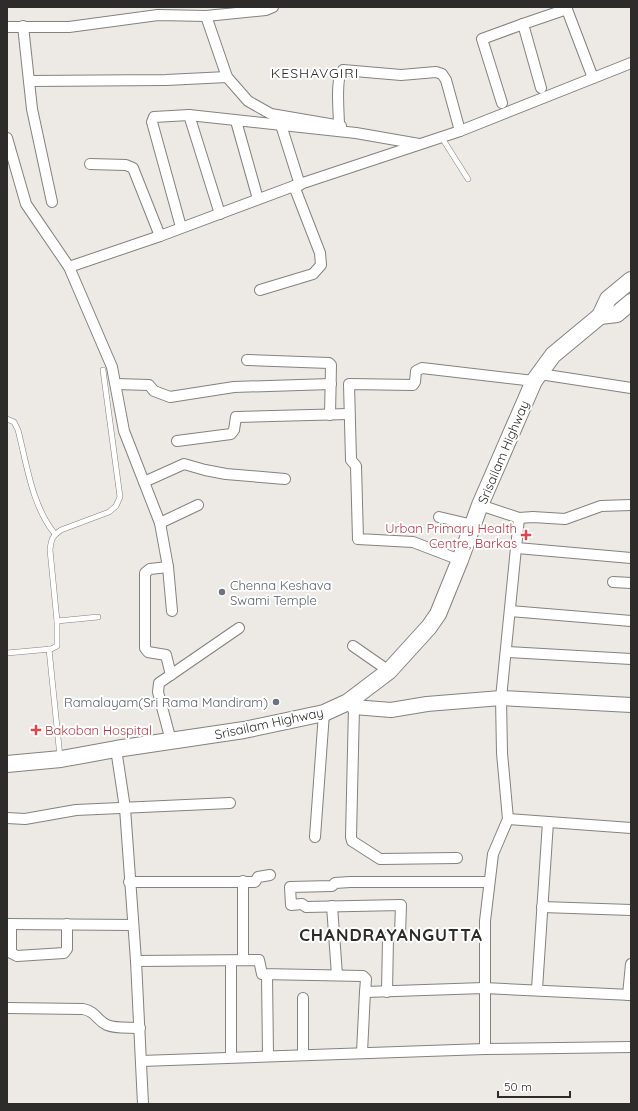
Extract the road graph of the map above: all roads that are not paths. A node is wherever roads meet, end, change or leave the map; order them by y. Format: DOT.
graph roads {
  1 [pos="273,7"];
  2 [pos="567,8"];
  3 [pos="225,10"];
  4 [pos="158,11"];
  5 [pos="206,16"];
  6 [pos="523,24"];
  7 [pos="22,26"];
  8 [pos="7,27"];
  9 [pos="631,64"];
  10 [pos="227,78"];
  11 [pos="593,78"];
  12 [pos="29,81"];
  13 [pos="541,88"];
  14 [pos="502,103"];
  15 [pos="189,116"];
  16 [pos="236,120"];
  17 [pos="281,125"];
  18 [pos="339,125"];
  19 [pos="460,131"];
  20 [pos="356,133"];
  21 [pos="7,138"];
  22 [pos="442,138"];
  23 [pos="421,145"];
  24 [pos="90,164"];
  25 [pos="468,179"];
  26 [pos="297,185"];
  27 [pos="258,199"];
  28 [pos="52,202"];
  29 [pos="220,214"];
  30 [pos="181,227"];
  31 [pos="160,236"];
  32 [pos="69,267"];
  33 [pos="631,280"];
  34 [pos="260,290"];
  35 [pos="631,302"];
  36 [pos="600,316"];
  37 [pos="247,360"];
  38 [pos="103,370"];
  39 [pos="537,378"];
  40 [pos="116,384"];
  41 [pos="331,384"];
  42 [pos="631,388"];
  43 [pos="348,414"];
  44 [pos="330,415"];
  45 [pos="7,419"];
  46 [pos="177,441"];
  47 [pos="285,479"];
  48 [pos="144,482"];
  49 [pos="198,505"];
  50 [pos="480,505"];
  51 [pos="631,505"];
  52 [pos="439,517"];
  53 [pos="519,518"];
  54 [pos="160,523"];
  55 [pos="473,525"];
  56 [pos="54,534"];
  57 [pos="517,548"];
  58 [pos="631,558"];
  59 [pos="460,560"];
  60 [pos="168,567"];
  61 [pos="613,582"];
  62 [pos="631,583"];
  63 [pos="172,611"];
  64 [pos="510,612"];
  65 [pos="98,617"];
  66 [pos="57,621"];
  67 [pos="631,621"];
  68 [pos="239,628"];
  69 [pos="354,646"];
  70 [pos="49,649"];
  71 [pos="507,652"];
  72 [pos="7,653"];
  73 [pos="631,659"];
  74 [pos="389,671"];
  75 [pos="171,675"];
  76 [pos="501,698"];
  77 [pos="351,705"];
  78 [pos="631,705"];
  79 [pos="324,713"];
  80 [pos="171,741"];
  81 [pos="116,749"];
  82 [pos="61,759"];
  83 [pos="7,764"];
  84 [pos="230,803"];
  85 [pos="125,808"];
  86 [pos="7,818"];
  87 [pos="508,819"];
  88 [pos="548,822"];
  89 [pos="631,828"];
  90 [pos="315,837"];
  91 [pos="457,858"];
  92 [pos="270,875"];
  93 [pos="129,882"];
  94 [pos="243,882"];
  95 [pos="489,882"];
  96 [pos="332,906"];
  97 [pos="542,907"];
  98 [pos="631,910"];
  99 [pos="9,924"];
  100 [pos="66,924"];
  101 [pos="133,924"];
  102 [pos="242,960"];
  103 [pos="136,961"];
  104 [pos="231,961"];
  105 [pos="631,964"];
  106 [pos="267,975"];
  107 [pos="337,975"];
  108 [pos="484,988"];
  109 [pos="537,990"];
  110 [pos="365,992"];
  111 [pos="387,992"];
  112 [pos="630,995"];
  113 [pos="303,998"];
  114 [pos="7,1008"];
  115 [pos="140,1028"];
  116 [pos="631,1047"];
  117 [pos="486,1049"];
  118 [pos="362,1052"];
  119 [pos="303,1054"];
  120 [pos="268,1055"];
  121 [pos="232,1057"];
  122 [pos="141,1061"];
  123 [pos="143,1104"];
  1 -- 3 [label="street"];
  2 -- 6 [label="street"];
  2 -- 11 [label="street"];
  3 -- 5 [label="street"];
  4 -- 5 [label="street"];
  4 -- 7 [label="street"];
  5 -- 10 [label="street"];
  6 -- 13 [label="street"];
  6 -- 14 [label="street"];
  7 -- 8 [label="street"];
  7 -- 12 [label="street"];
  9 -- 11 [label="street"];
  10 -- 12 [label="street"];
  10 -- 18 [label="street"];
  11 -- 19 [label="street"];
  12 -- 28 [label="street"];
  15 -- 16 [label="street"];
  15 -- 29 [label="street"];
  15 -- 30 [label="street"];
  16 -- 17 [label="street"];
  16 -- 27 [label="street"];
  17 -- 20 [label="street"];
  17 -- 26 [label="street"];
  18 -- 19 [label="street"];
  18 -- 20 [label="street"];
  19 -- 22 [label="street"];
  20 -- 23 [label="street"];
  21 -- 32 [label="street"];
  22 -- 23 [label="street"];
  22 -- 25 [label="lane"];
  23 -- 26 [label="street"];
  24 -- 31 [label="street"];
  26 -- 27 [label="street"];
  26 -- 34 [label="street"];
  27 -- 29 [label="street"];
  29 -- 30 [label="street"];
  30 -- 31 [label="street"];
  31 -- 32 [label="street"];
  32 -- 40 [label="street"];
  33 -- 36 [label="highway"];
  35 -- 36 [label="highway"];
  36 -- 39 [label="highway, Srisailam Highway"];
  37 -- 41 [label="street"];
  38 -- 56 [label="lane"];
  39 -- 42 [label="street"];
  39 -- 43 [label="street"];
  39 -- 50 [label="highway, Srisailam Highway"];
  40 -- 41 [label="street"];
  40 -- 48 [label="street"];
  41 -- 44 [label="street"];
  43 -- 44 [label="street"];
  43 -- 59 [label="street"];
  44 -- 46 [label="street"];
  45 -- 56 [label="lane"];
  47 -- 48 [label="street"];
  48 -- 54 [label="street"];
  49 -- 54 [label="street"];
  50 -- 53 [label="street"];
  50 -- 55 [label="highway, Srisailam Highway"];
  51 -- 53 [label="street"];
  52 -- 55 [label="street"];
  53 -- 57 [label="street"];
  54 -- 60 [label="street"];
  55 -- 59 [label="highway, Srisailam Highway"];
  56 -- 66 [label="lane"];
  57 -- 58 [label="street"];
  57 -- 64 [label="street"];
  59 -- 74 [label="highway, Srisailam Highway"];
  60 -- 63 [label="street"];
  60 -- 75 [label="street"];
  61 -- 62 [label="street"];
  64 -- 67 [label="street"];
  64 -- 71 [label="street"];
  65 -- 66 [label="lane"];
  66 -- 70 [label="lane"];
  68 -- 75 [label="street"];
  69 -- 74 [label="street"];
  70 -- 72 [label="lane"];
  70 -- 82 [label="lane"];
  71 -- 73 [label="street"];
  71 -- 76 [label="street"];
  74 -- 77 [label="highway, Srisailam Highway"];
  75 -- 80 [label="street"];
  76 -- 77 [label="main road"];
  76 -- 78 [label="main road"];
  76 -- 87 [label="street"];
  77 -- 79 [label="highway, Srisailam Highway"];
  77 -- 91 [label="street"];
  79 -- 80 [label="highway, Srisailam Highway"];
  79 -- 90 [label="street"];
  80 -- 81 [label="highway, Srisailam Highway"];
  81 -- 82 [label="highway, Srisailam Highway"];
  81 -- 85 [label="street"];
  82 -- 83 [label="highway, Srisailam Highway"];
  84 -- 85 [label="street"];
  85 -- 86 [label="street"];
  85 -- 93 [label="street"];
  87 -- 88 [label="street"];
  87 -- 95 [label="street"];
  88 -- 89 [label="street"];
  88 -- 97 [label="street"];
  92 -- 94 [label="street"];
  93 -- 94 [label="street"];
  93 -- 101 [label="street"];
  94 -- 102 [label="street"];
  95 -- 96 [label="street"];
  95 -- 108 [label="street"];
  96 -- 107 [label="street"];
  96 -- 111 [label="street"];
  97 -- 98 [label="street"];
  97 -- 109 [label="street"];
  99 -- 100 [label="street"];
  99 -- 100 [label="street"];
  100 -- 101 [label="street"];
  101 -- 103 [label="street"];
  102 -- 104 [label="street"];
  102 -- 106 [label="street"];
  103 -- 104 [label="street"];
  103 -- 115 [label="street"];
  104 -- 121 [label="street"];
  105 -- 112 [label="street"];
  106 -- 107 [label="street"];
  106 -- 120 [label="street"];
  107 -- 110 [label="street"];
  108 -- 109 [label="street"];
  108 -- 111 [label="street"];
  108 -- 117 [label="street"];
  109 -- 112 [label="street"];
  110 -- 111 [label="street"];
  110 -- 118 [label="street"];
  113 -- 119 [label="street"];
  114 -- 115 [label="street"];
  115 -- 122 [label="street"];
  116 -- 117 [label="street"];
  117 -- 118 [label="street"];
  118 -- 119 [label="street"];
  119 -- 120 [label="street"];
  120 -- 121 [label="street"];
  121 -- 122 [label="street"];
  122 -- 123 [label="street"];
}
